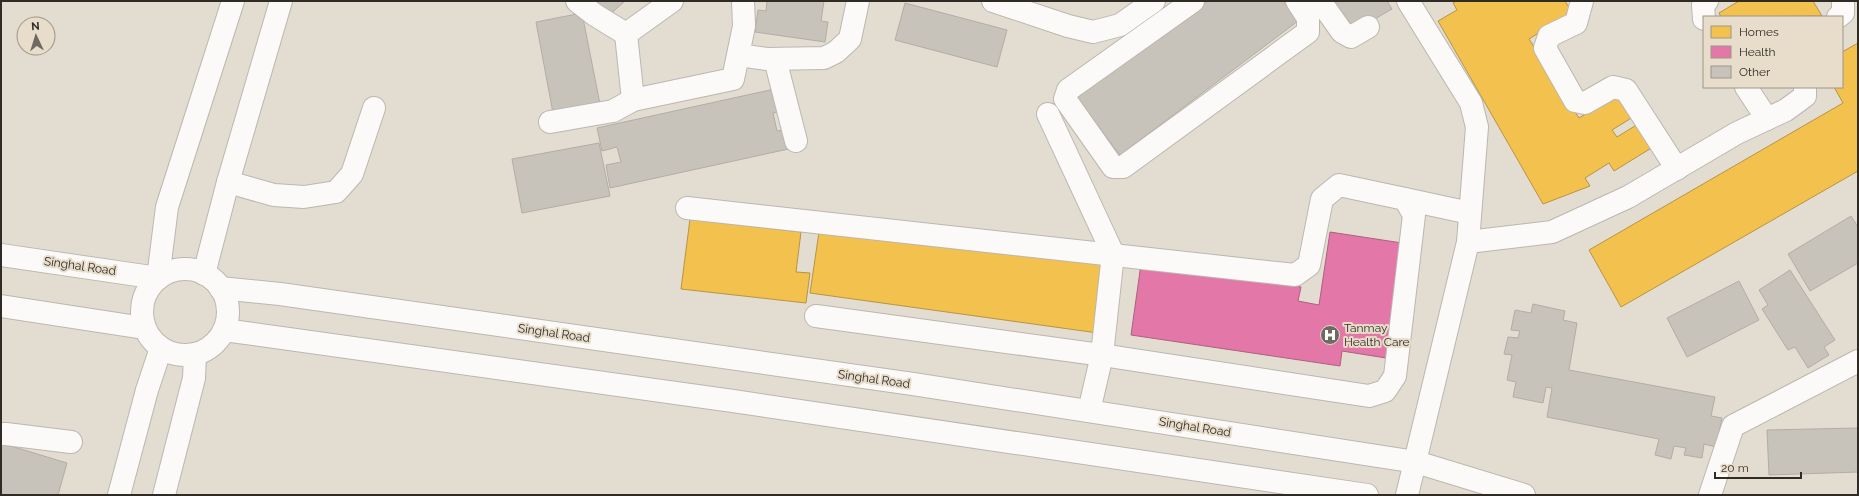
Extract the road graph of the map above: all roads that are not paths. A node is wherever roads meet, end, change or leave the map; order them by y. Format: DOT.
graph roads {
  1 [pos="233,1"];
  2 [pos="281,1"];
  3 [pos="577,1"];
  4 [pos="672,1"];
  5 [pos="743,1"];
  6 [pos="858,1"];
  7 [pos="993,1"];
  8 [pos="1154,1"];
  9 [pos="1193,1"];
  10 [pos="1297,1"];
  11 [pos="1320,1"];
  12 [pos="1408,1"];
  13 [pos="1582,1"];
  14 [pos="1707,1"];
  15 [pos="1843,1"];
  16 [pos="1704,16"];
  17 [pos="1839,16"];
  18 [pos="1368,27"];
  19 [pos="626,34"];
  20 [pos="740,55"];
  21 [pos="775,59"];
  22 [pos="1747,88"];
  23 [pos="1805,88"];
  24 [pos="633,100"];
  25 [pos="374,108"];
  26 [pos="1048,114"];
  27 [pos="1767,119"];
  28 [pos="550,122"];
  29 [pos="796,142"];
  30 [pos="1677,169"];
  31 [pos="228,182"];
  32 [pos="1405,198"];
  33 [pos="687,208"];
  34 [pos="1470,212"];
  35 [pos="1468,242"];
  36 [pos="1113,254"];
  37 [pos="1,255"];
  38 [pos="158,278"];
  39 [pos="212,281"];
  40 [pos="1,306"];
  41 [pos="816,316"];
  42 [pos="144,328"];
  43 [pos="224,330"];
  44 [pos="161,348"];
  45 [pos="195,354"];
  46 [pos="1102,355"];
  47 [pos="1858,361"];
  48 [pos="1089,411"];
  49 [pos="1,434"];
  50 [pos="70,442"];
  51 [pos="1416,462"];
  52 [pos="119,495"];
  53 [pos="164,495"];
  54 [pos="1367,495"];
  55 [pos="1407,495"];
  56 [pos="1524,495"];
  57 [pos="1710,495"];
  1 -- 38 [label="street"];
  2 -- 31 [label="street"];
  3 -- 19 [label="street"];
  4 -- 19 [label="street"];
  5 -- 20 [label="street"];
  6 -- 21 [label="street"];
  7 -- 8 [label="street"];
  9 -- 10 [label="street"];
  11 -- 18 [label="street"];
  12 -- 34 [label="street"];
  13 -- 30 [label="street"];
  14 -- 16 [label="street"];
  15 -- 17 [label="street"];
  19 -- 24 [label="street"];
  20 -- 21 [label="street"];
  20 -- 24 [label="street"];
  21 -- 29 [label="street"];
  22 -- 27 [label="street"];
  23 -- 27 [label="street"];
  24 -- 28 [label="street"];
  25 -- 31 [label="street"];
  26 -- 36 [label="street"];
  27 -- 30 [label="street"];
  30 -- 35 [label="street"];
  31 -- 39 [label="street"];
  32 -- 34 [label="street"];
  32 -- 36 [label="street"];
  32 -- 46 [label="street"];
  33 -- 36 [label="street"];
  34 -- 35 [label="street"];
  35 -- 51 [label="street"];
  36 -- 46 [label="street"];
  37 -- 38 [label="street, Singhal Road"];
  38 -- 39 [label="street"];
  38 -- 42 [label="street"];
  39 -- 43 [label="street"];
  39 -- 48 [label="street, Singhal Road"];
  40 -- 42 [label="street"];
  41 -- 46 [label="street"];
  42 -- 44 [label="street"];
  43 -- 45 [label="street"];
  43 -- 54 [label="street"];
  44 -- 45 [label="street"];
  44 -- 52 [label="street"];
  45 -- 53 [label="street"];
  46 -- 48 [label="street"];
  47 -- 57 [label="street"];
  48 -- 51 [label="street, Singhal Road"];
  49 -- 50 [label="street"];
  51 -- 55 [label="street"];
  51 -- 56 [label="street, Singhal Road"];
}
